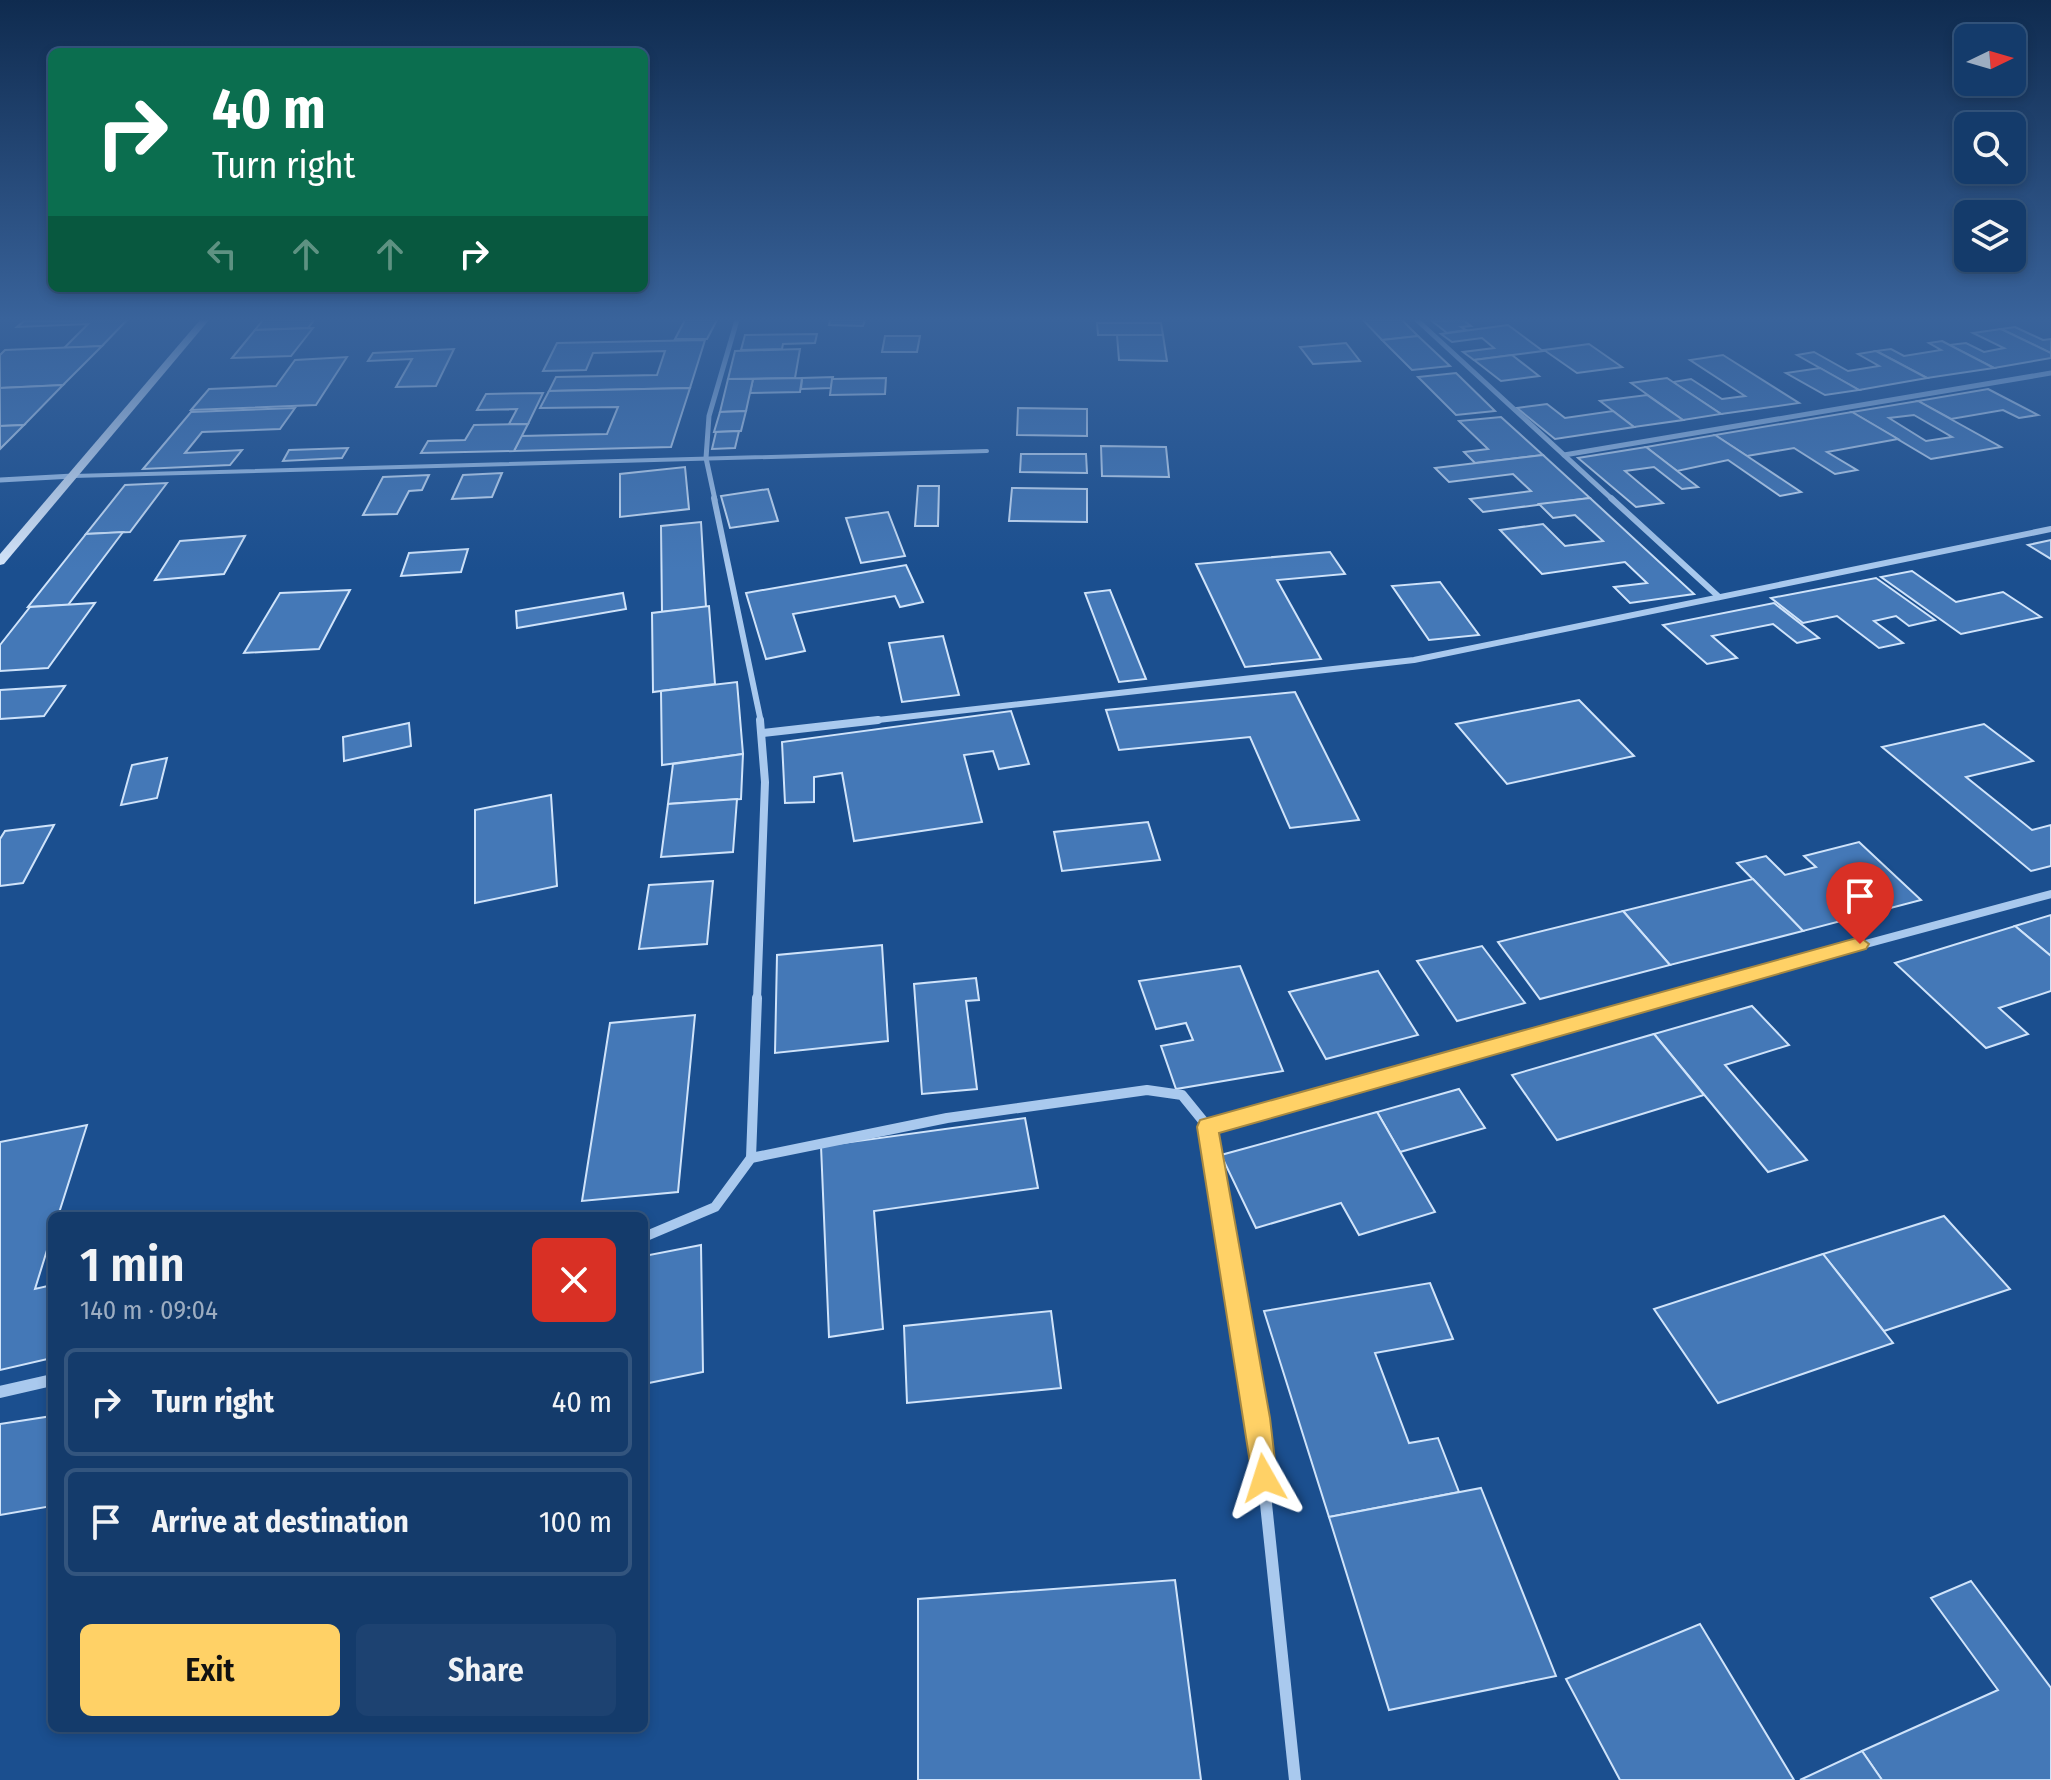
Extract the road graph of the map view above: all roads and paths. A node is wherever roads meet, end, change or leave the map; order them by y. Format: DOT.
graph roads {
  1 [pos="135,403"];
  2 [pos="713,403"];
  3 [pos="1507,403"];
  4 [pos="1872,403"];
  5 [pos="987,451"];
  6 [pos="1564,455"];
  7 [pos="706,458"];
  8 [pos="73,476"];
  9 [pos="0,480"];
  10 [pos="2051,529"];
  11 [pos="0,561"];
  12 [pos="1719,597"];
  13 [pos="763,733"];
  14 [pos="2051,894"];
  15 [pos="1208,1127"];
  16 [pos="751,1158"];
  17 [pos="648,1235"];
  18 [pos="48,1381"];
  19 [pos="0,1392"];
  20 [pos="1295,1780"];
  1 -- 8 [label="street"];
  2 -- 7 [label="street"];
  3 -- 6 [label="street"];
  4 -- 6 [label="street"];
  5 -- 7 [label="lane"];
  6 -- 12 [label="street"];
  7 -- 8 [label="lane"];
  7 -- 13 [label="street"];
  8 -- 9 [label="street"];
  8 -- 11 [label="street"];
  10 -- 12 [label="street"];
  12 -- 13 [label="street"];
  13 -- 16 [label="street"];
  14 -- 15 [label="street"];
  15 -- 16 [label="street"];
  15 -- 20 [label="street"];
  16 -- 17 [label="street"];
  18 -- 19 [label="street"];
}
